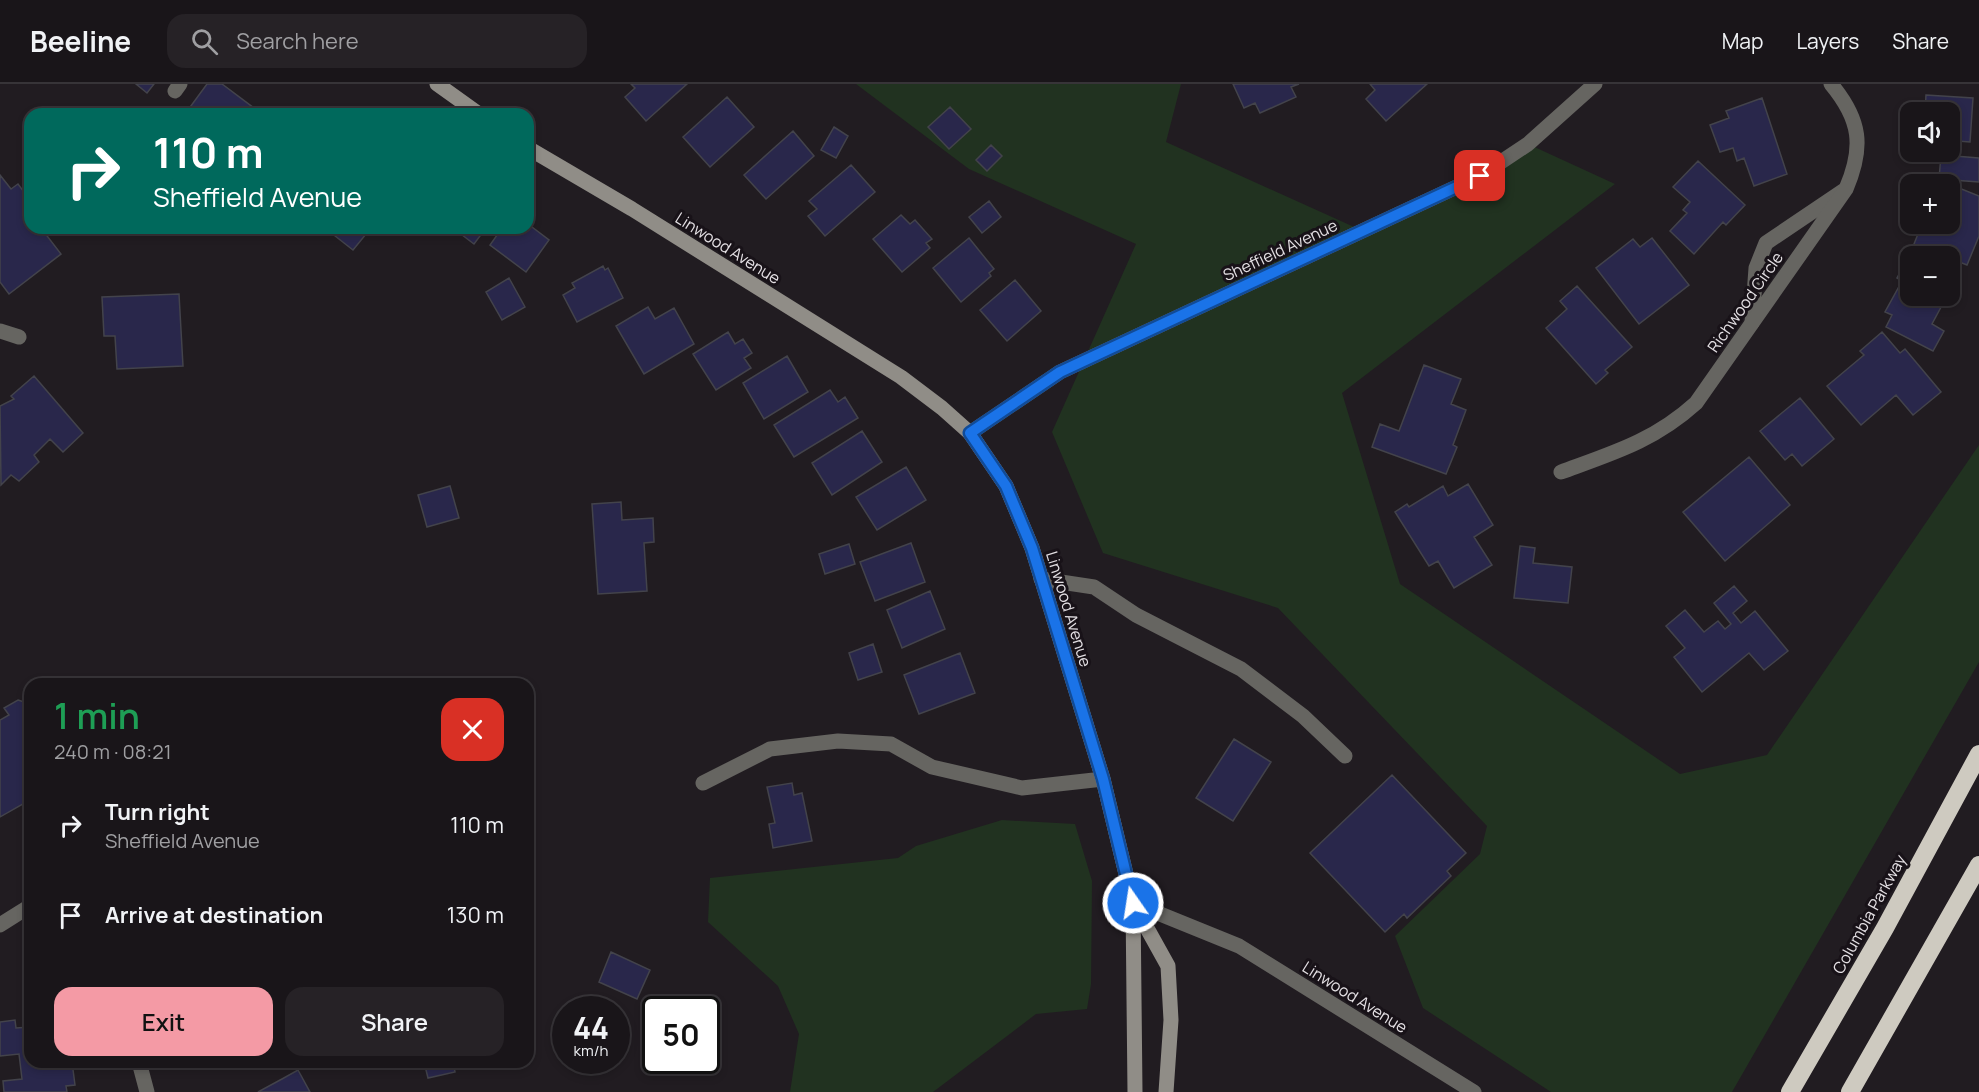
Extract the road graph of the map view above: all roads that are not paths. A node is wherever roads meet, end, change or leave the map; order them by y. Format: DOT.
graph roads {
  1 [pos="437,84"];
  2 [pos="1594,84"];
  3 [pos="1831,84"];
  4 [pos="471,108"];
  5 [pos="534,151"];
  6 [pos="1846,189"];
  7 [pos="1752,323"];
  8 [pos="0,331"];
  9 [pos="19,337"];
  10 [pos="970,433"];
  11 [pos="1561,472"];
  12 [pos="1041,579"];
  13 [pos="1979,754"];
  14 [pos="1345,756"];
  15 [pos="1103,779"];
  16 [pos="703,783"];
  17 [pos="1979,865"];
  18 [pos="1133,903"];
  19 [pos="24,910"];
  20 [pos="0,925"];
  21 [pos="141,1068"];
  22 [pos="147,1092"];
  23 [pos="1135,1092"];
  24 [pos="1166,1092"];
  25 [pos="1473,1092"];
  26 [pos="1790,1092"];
  27 [pos="1850,1092"];
  1 -- 4 [label="main road"];
  2 -- 10 [label="street, Sheffield Avenue"];
  3 -- 6 [label="street, Richwood Circle"];
  5 -- 10 [label="main road, Linwood Avenue"];
  6 -- 7 [label="street, Richwood Circle"];
  6 -- 7 [label="street"];
  7 -- 11 [label="street, Richwood Circle"];
  8 -- 9 [label="street"];
  10 -- 12 [label="main road, Linwood Avenue"];
  12 -- 14 [label="street"];
  12 -- 15 [label="main road, Linwood Avenue"];
  13 -- 26 [label="highway, Columbia Parkway"];
  15 -- 16 [label="street"];
  15 -- 18 [label="main road, Linwood Avenue"];
  17 -- 27 [label="highway"];
  18 -- 23 [label="main road"];
  18 -- 24 [label="main road"];
  18 -- 25 [label="street, Linwood Avenue"];
  19 -- 20 [label="street"];
  21 -- 22 [label="street"];
}
